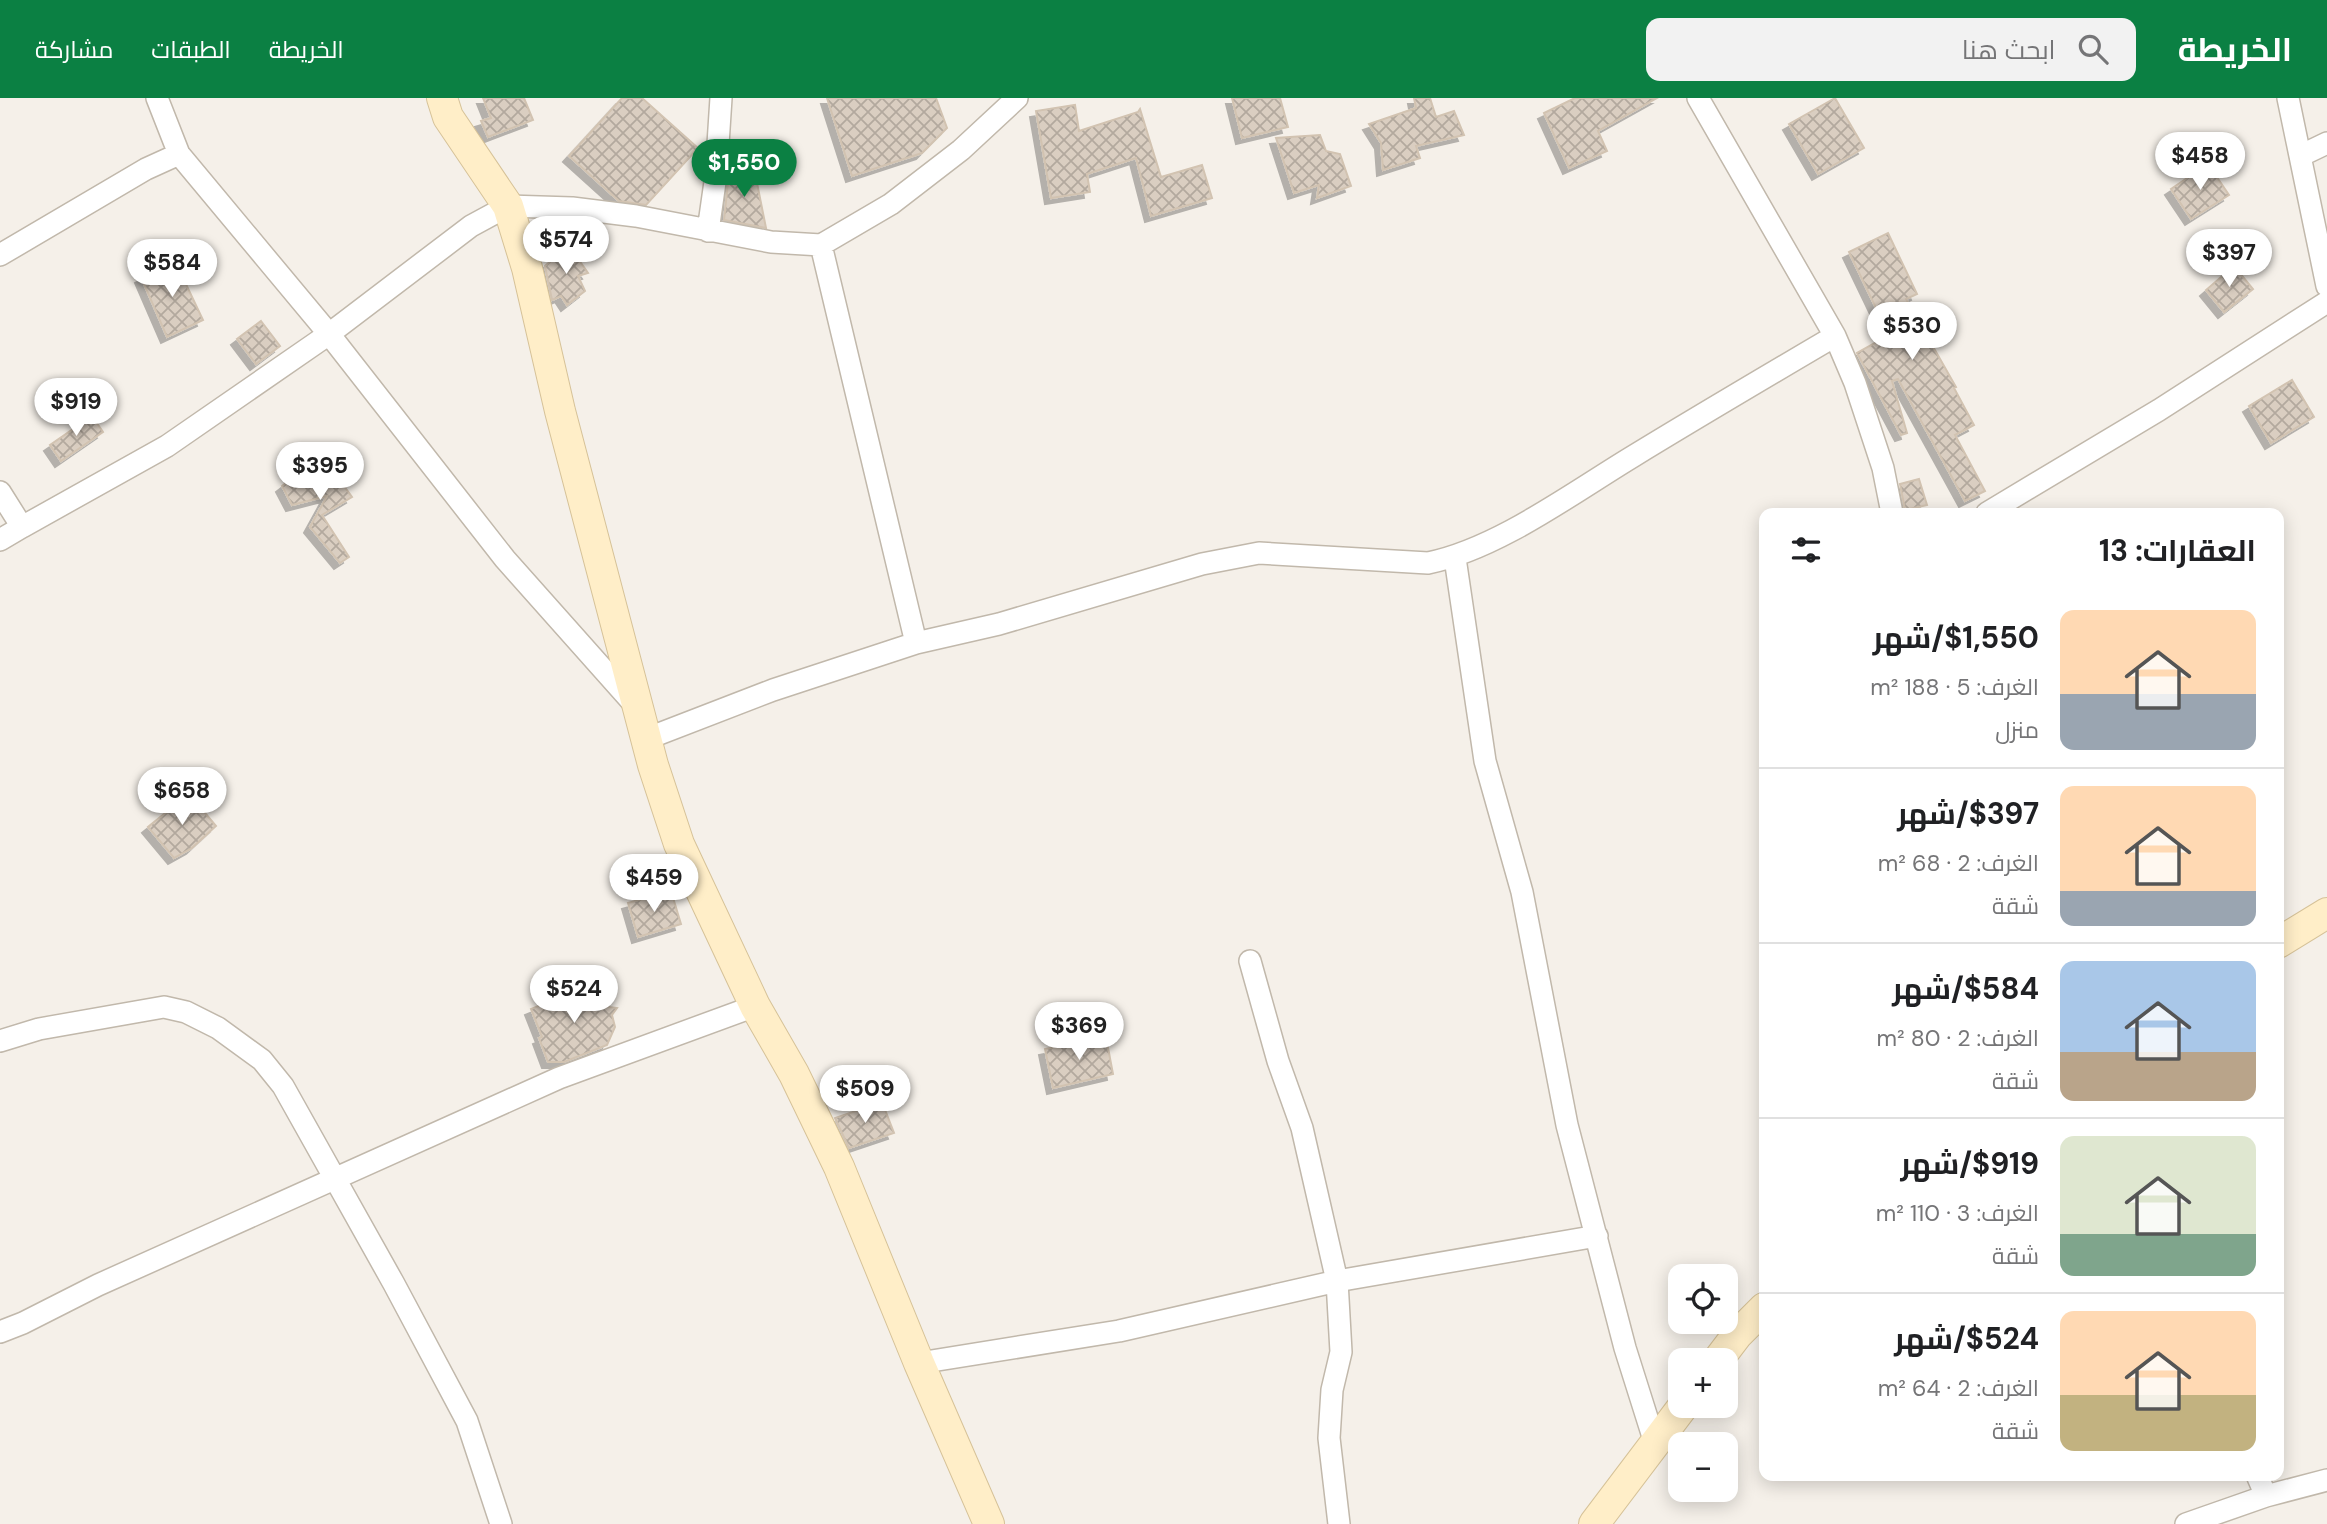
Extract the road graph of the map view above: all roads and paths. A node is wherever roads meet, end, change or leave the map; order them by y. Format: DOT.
graph roads {
  1 [pos="157,98"];
  2 [pos="442,98"];
  3 [pos="721,98"];
  4 [pos="1017,98"];
  5 [pos="1698,98"];
  6 [pos="2288,98"];
  7 [pos="2327,143"];
  8 [pos="179,154"];
  9 [pos="2300,156"];
  10 [pos="508,206"];
  11 [pos="708,231"];
  12 [pos="821,245"];
  13 [pos="0,255"];
  14 [pos="2327,286"];
  15 [pos="2327,302"];
  16 [pos="329,334"];
  17 [pos="1835,337"];
  18 [pos="0,492"];
  19 [pos="1891,508"];
  20 [pos="1995,508"];
  21 [pos="22,527"];
  22 [pos="0,540"];
  23 [pos="1455,558"];
  24 [pos="916,643"];
  25 [pos="638,708"];
  26 [pos="646,739"];
  27 [pos="2327,913"];
  28 [pos="2284,939"];
  29 [pos="1250,961"];
  30 [pos="755,1006"];
  31 [pos="0,1041"];
  32 [pos="334,1180"];
  33 [pos="1597,1236"];
  34 [pos="1337,1282"];
  35 [pos="1759,1313"];
  36 [pos="0,1332"];
  37 [pos="1727,1348"];
  38 [pos="919,1363"];
  39 [pos="1674,1418"];
  40 [pos="1655,1443"];
  41 [pos="2327,1480"];
  42 [pos="2260,1481"];
  43 [pos="2266,1496"];
  44 [pos="501,1524"];
  45 [pos="989,1524"];
  46 [pos="1339,1524"];
  47 [pos="1594,1524"];
  48 [pos="2186,1524"];
  1 -- 8 [label="street"];
  2 -- 10 [label="street"];
  3 -- 11 [label="street"];
  4 -- 12 [label="street"];
  5 -- 17 [label="street"];
  6 -- 9 [label="street"];
  7 -- 9 [label="street"];
  8 -- 13 [label="street"];
  8 -- 16 [label="street"];
  9 -- 14 [label="street"];
  10 -- 11 [label="street"];
  10 -- 16 [label="street"];
  10 -- 25 [label="street"];
  11 -- 12 [label="street"];
  12 -- 24 [label="street"];
  15 -- 20 [label="street"];
  16 -- 21 [label="street"];
  16 -- 25 [label="street"];
  17 -- 19 [label="street"];
  17 -- 23 [label="street"];
  18 -- 21 [label="street"];
  21 -- 22 [label="street"];
  23 -- 24 [label="street"];
  23 -- 33 [label="street"];
  24 -- 26 [label="street"];
  25 -- 26 [label="street"];
  26 -- 30 [label="street"];
  27 -- 28 [label="street"];
  29 -- 34 [label="street"];
  30 -- 32 [label="street"];
  30 -- 38 [label="street"];
  31 -- 32 [label="street"];
  32 -- 36 [label="street"];
  32 -- 44 [label="street"];
  33 -- 34 [label="street"];
  33 -- 40 [label="street"];
  34 -- 38 [label="street"];
  34 -- 46 [label="street"];
  35 -- 37 [label="street"];
  38 -- 45 [label="street"];
  39 -- 40 [label="street"];
  40 -- 47 [label="street"];
  41 -- 43 [label="street"];
  42 -- 43 [label="street"];
  43 -- 48 [label="street"];
}
